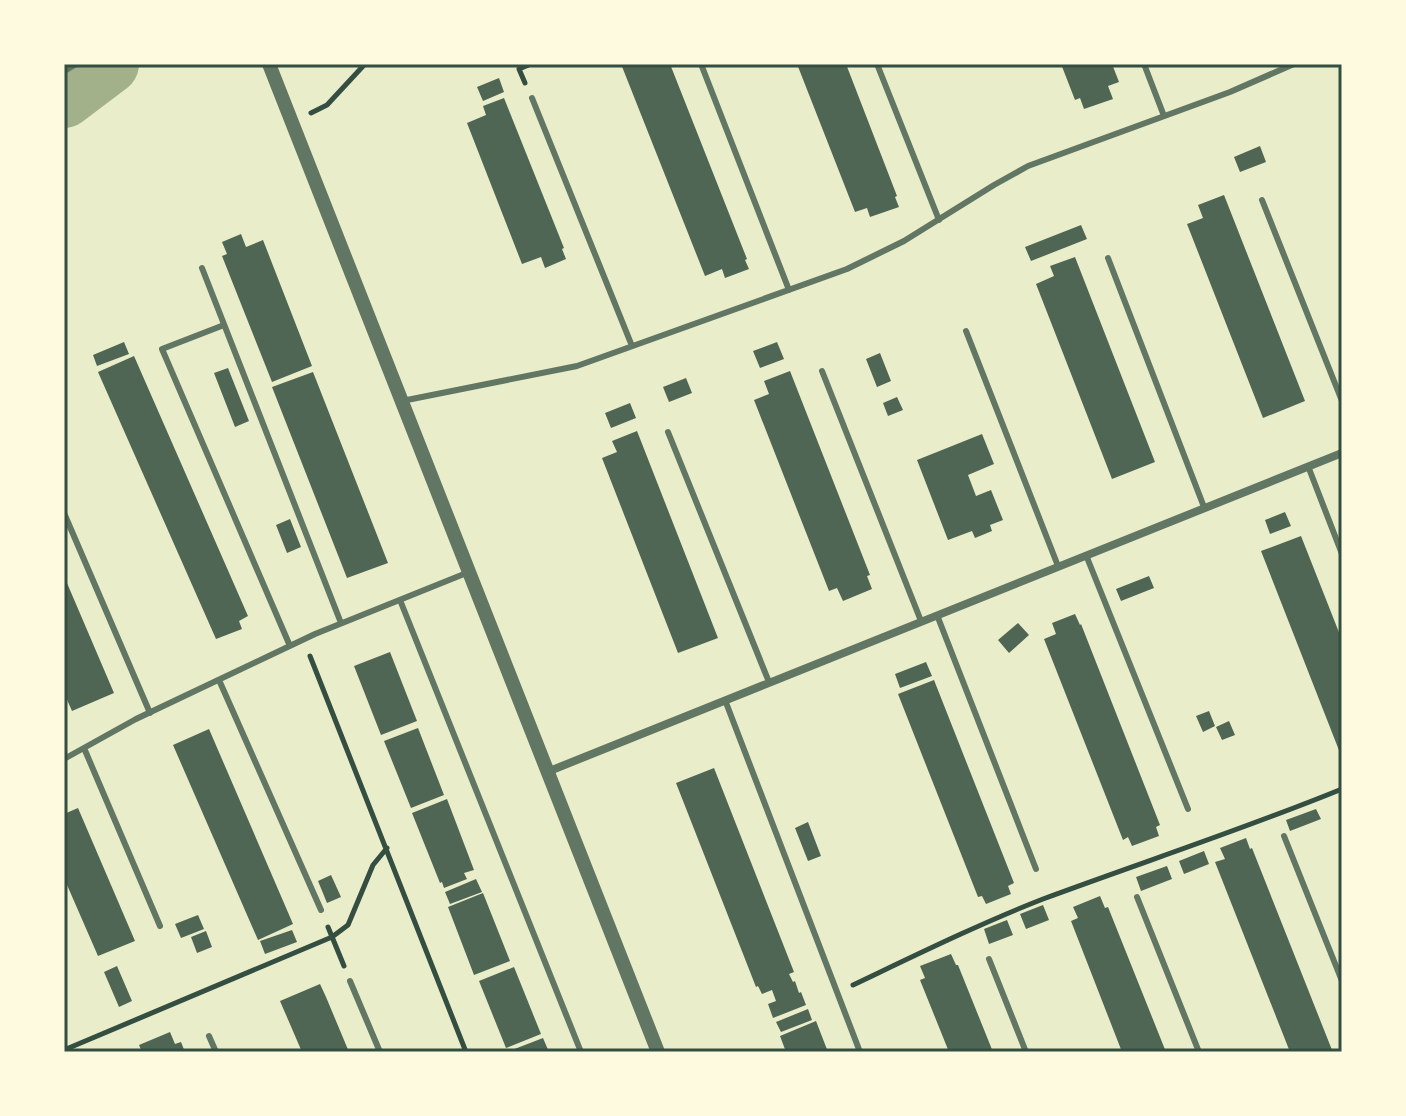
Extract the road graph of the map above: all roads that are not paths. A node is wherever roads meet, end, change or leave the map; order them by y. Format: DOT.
graph roads {
  1 [pos="74,64"];
  2 [pos="269,64"];
  3 [pos="701,64"];
  4 [pos="877,64"];
  5 [pos="1144,64"];
  6 [pos="1294,64"];
  7 [pos="64,70"];
  8 [pos="532,98"];
  9 [pos="1164,116"];
  10 [pos="1262,200"];
  11 [pos="939,220"];
  12 [pos="1108,258"];
  13 [pos="202,268"];
  14 [pos="789,290"];
  15 [pos="224,325"];
  16 [pos="966,331"];
  17 [pos="632,346"];
  18 [pos="822,371"];
  19 [pos="402,401"];
  20 [pos="1342,401"];
  21 [pos="668,432"];
  22 [pos="1342,453"];
  23 [pos="1308,466"];
  24 [pos="1204,507"];
  25 [pos="64,513"];
  26 [pos="1342,554"];
  27 [pos="1086,555"];
  28 [pos="1058,566"];
  29 [pos="469,572"];
  30 [pos="400,600"];
  31 [pos="937,615"];
  32 [pos="921,621"];
  33 [pos="341,623"];
  34 [pos="290,646"];
  35 [pos="219,680"];
  36 [pos="769,682"];
  37 [pos="725,700"];
  38 [pos="150,713"];
  39 [pos="84,748"];
  40 [pos="64,759"];
  41 [pos="547,772"];
  42 [pos="1188,809"];
  43 [pos="1284,836"];
  44 [pos="1036,869"];
  45 [pos="1137,897"];
  46 [pos="321,910"];
  47 [pos="160,926"];
  48 [pos="989,959"];
  49 [pos="350,981"];
  50 [pos="1342,981"];
  51 [pos="209,1036"];
  52 [pos="216,1052"];
  53 [pos="380,1052"];
  54 [pos="581,1052"];
  55 [pos="658,1052"];
  56 [pos="860,1052"];
  57 [pos="1026,1052"];
  58 [pos="1199,1052"];
  1 -- 7 [label="street"];
  2 -- 19 [label="street"];
  3 -- 14 [label="lane"];
  4 -- 11 [label="lane"];
  5 -- 9 [label="lane"];
  6 -- 9 [label="lane"];
  8 -- 17 [label="lane"];
  9 -- 11 [label="lane"];
  10 -- 20 [label="lane"];
  11 -- 14 [label="lane"];
  12 -- 24 [label="lane"];
  13 -- 15 [label="lane"];
  14 -- 17 [label="lane"];
  15 -- 33 [label="lane"];
  15 -- 34 [label="lane"];
  16 -- 28 [label="lane"];
  17 -- 19 [label="lane"];
  18 -- 32 [label="lane"];
  19 -- 29 [label="street"];
  21 -- 36 [label="lane"];
  22 -- 23 [label="street"];
  23 -- 24 [label="street"];
  23 -- 26 [label="lane"];
  24 -- 27 [label="street"];
  25 -- 38 [label="lane"];
  27 -- 28 [label="street"];
  27 -- 42 [label="lane"];
  28 -- 31 [label="street"];
  29 -- 30 [label="lane"];
  29 -- 41 [label="street"];
  30 -- 33 [label="lane"];
  30 -- 54 [label="lane"];
  31 -- 32 [label="street"];
  31 -- 44 [label="lane"];
  32 -- 36 [label="street"];
  33 -- 34 [label="lane"];
  34 -- 35 [label="lane"];
  35 -- 38 [label="lane"];
  35 -- 46 [label="lane"];
  36 -- 37 [label="street"];
  37 -- 41 [label="street"];
  37 -- 56 [label="lane"];
  38 -- 39 [label="lane"];
  39 -- 40 [label="lane"];
  39 -- 47 [label="lane"];
  41 -- 55 [label="street"];
  43 -- 50 [label="lane"];
  45 -- 58 [label="lane"];
  48 -- 57 [label="lane"];
  49 -- 53 [label="lane"];
  51 -- 52 [label="lane"];
}
